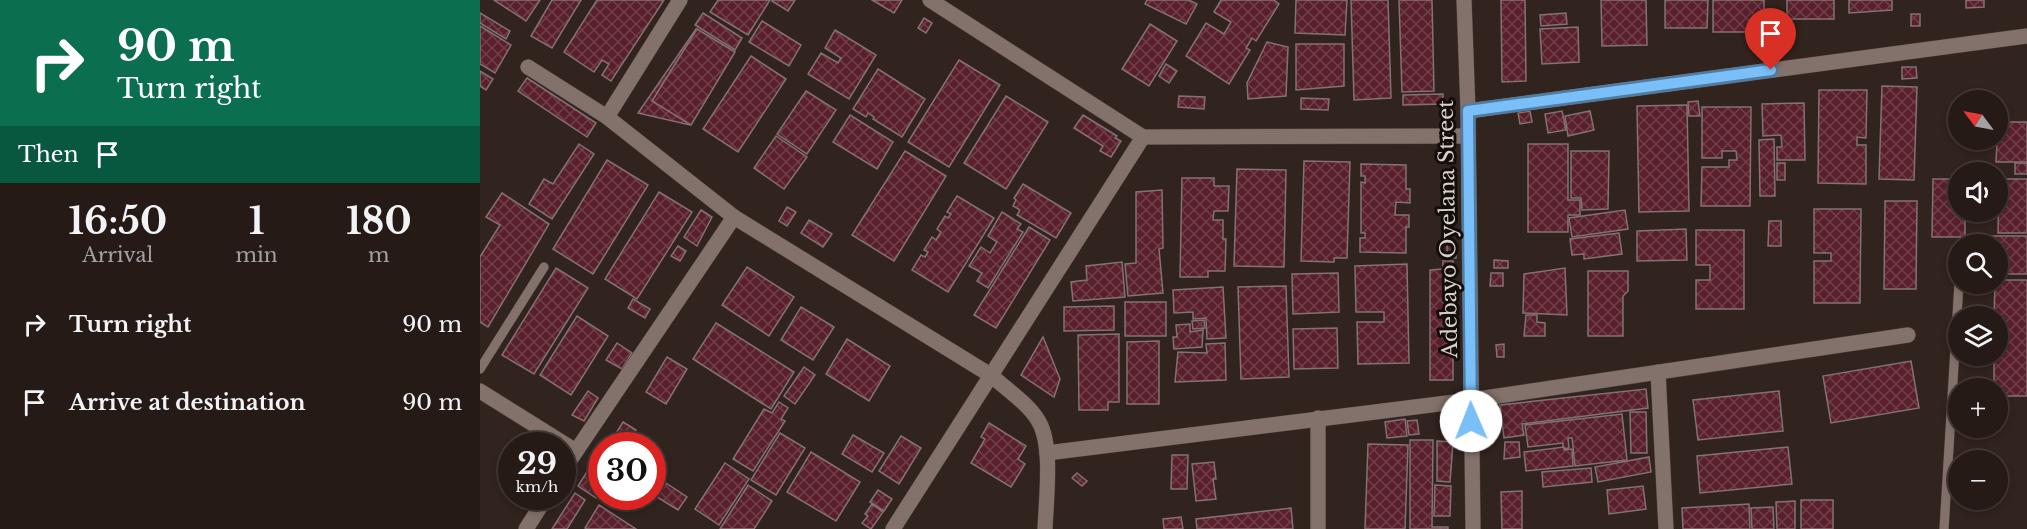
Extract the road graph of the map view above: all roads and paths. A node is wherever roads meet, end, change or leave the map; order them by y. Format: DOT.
graph roads {
  1 [pos="680,0"];
  2 [pos="930,0"];
  3 [pos="1464,0"];
  4 [pos="2027,36"];
  5 [pos="528,67"];
  6 [pos="1468,111"];
  7 [pos="607,117"];
  8 [pos="1468,136"];
  9 [pos="1143,137"];
  10 [pos="734,217"];
  11 [pos="544,267"];
  12 [pos="1958,294"];
  13 [pos="1908,335"];
  14 [pos="480,369"];
  15 [pos="1658,372"];
  16 [pos="992,376"];
  17 [pos="480,392"];
  18 [pos="1471,400"];
  19 [pos="1318,418"];
  20 [pos="544,432"];
  21 [pos="576,452"];
  22 [pos="1047,453"];
  23 [pos="538,510"];
  24 [pos="526,529"];
  25 [pos="893,529"];
  26 [pos="1045,529"];
  27 [pos="1318,529"];
  28 [pos="1473,529"];
  29 [pos="1666,529"];
  30 [pos="1944,529"];
  1 -- 7 [label="street"];
  2 -- 9 [label="street"];
  3 -- 6 [label="street, Adebayo Oyelana Street"];
  4 -- 6 [label="street"];
  5 -- 7 [label="street"];
  6 -- 8 [label="street, Adebayo Oyelana Street"];
  7 -- 10 [label="street"];
  8 -- 9 [label="street"];
  8 -- 18 [label="street, Adebayo Oyelana Street"];
  9 -- 16 [label="street"];
  10 -- 16 [label="street"];
  10 -- 21 [label="street"];
  11 -- 14 [label="lane"];
  12 -- 30 [label="lane"];
  13 -- 15 [label="street"];
  15 -- 18 [label="street"];
  15 -- 29 [label="street"];
  16 -- 22 [label="street"];
  16 -- 25 [label="street"];
  17 -- 20 [label="street"];
  18 -- 19 [label="street"];
  18 -- 28 [label="street, Adebayo Oyelana Street"];
  19 -- 22 [label="street"];
  19 -- 27 [label="street"];
  22 -- 26 [label="street"];
  23 -- 24 [label="street"];
}
